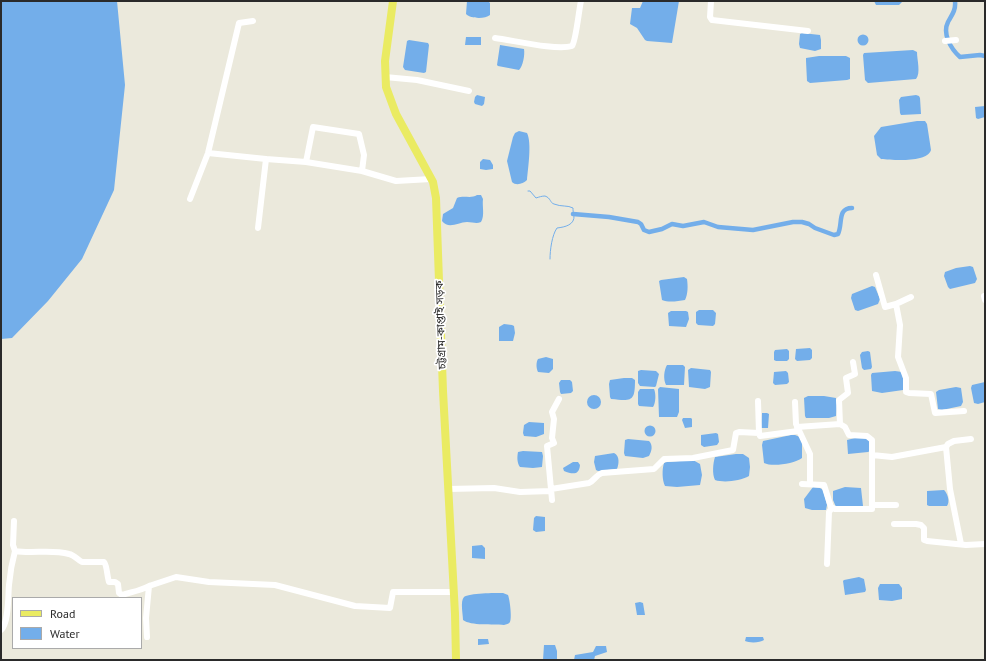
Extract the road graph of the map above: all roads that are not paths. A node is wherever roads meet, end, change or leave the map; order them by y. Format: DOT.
graph roads {
  1 [pos="393,1"];
  2 [pos="581,1"];
  3 [pos="711,1"];
  4 [pos="253,21"];
  5 [pos="808,31"];
  6 [pos="495,38"];
  7 [pos="956,40"];
  8 [pos="945,41"];
  9 [pos="384,77"];
  10 [pos="469,91"];
  11 [pos="208,152"];
  12 [pos="266,159"];
  13 [pos="306,162"];
  14 [pos="362,171"];
  15 [pos="431,179"];
  16 [pos="190,199"];
  17 [pos="258,228"];
  18 [pos="876,275"];
  19 [pos="911,297"];
  20 [pos="896,304"];
  21 [pos="854,362"];
  22 [pos="559,399"];
  23 [pos="758,400"];
  24 [pos="795,402"];
  25 [pos="964,410"];
  26 [pos="840,424"];
  27 [pos="797,429"];
  28 [pos="759,433"];
  29 [pos="970,439"];
  30 [pos="946,448"];
  31 [pos="872,455"];
  32 [pos="802,484"];
  33 [pos="810,484"];
  34 [pos="448,489"];
  35 [pos="551,490"];
  36 [pos="552,500"];
  37 [pos="872,505"];
  38 [pos="896,505"];
  39 [pos="832,508"];
  40 [pos="14,521"];
  41 [pos="894,524"];
  42 [pos="961,544"];
  43 [pos="985,544"];
  44 [pos="15,551"];
  45 [pos="827,564"];
  46 [pos="149,586"];
  47 [pos="454,592"];
  48 [pos="1,630"];
  49 [pos="147,637"];
  50 [pos="456,660"];
  1 -- 9 [label="main road, চট্টগ্রাম-কাপ্তাই সড়ক"];
  2 -- 6 [label="street"];
  3 -- 5 [label="street"];
  4 -- 11 [label="street"];
  7 -- 8 [label="street"];
  9 -- 10 [label="street"];
  9 -- 15 [label="main road, চট্টগ্রাম-কাপ্তাই সড়ক"];
  11 -- 12 [label="street"];
  11 -- 16 [label="street"];
  12 -- 13 [label="street"];
  12 -- 17 [label="street"];
  13 -- 14 [label="street"];
  13 -- 14 [label="street"];
  14 -- 15 [label="street"];
  15 -- 34 [label="main road, চট্টগ্রাম-কাপ্তাই সড়ক"];
  18 -- 20 [label="street"];
  19 -- 20 [label="street"];
  20 -- 25 [label="street"];
  21 -- 26 [label="street"];
  22 -- 35 [label="street"];
  23 -- 28 [label="street"];
  24 -- 27 [label="street"];
  26 -- 27 [label="street"];
  26 -- 31 [label="street"];
  27 -- 28 [label="street"];
  27 -- 33 [label="street"];
  28 -- 35 [label="street"];
  29 -- 30 [label="street"];
  30 -- 31 [label="street"];
  30 -- 42 [label="street"];
  31 -- 37 [label="street"];
  32 -- 33 [label="street"];
  33 -- 39 [label="street"];
  34 -- 35 [label="street"];
  34 -- 47 [label="main road, চট্টগ্রাম-কাপ্তাই সড়ক"];
  35 -- 36 [label="street"];
  37 -- 38 [label="street"];
  37 -- 39 [label="street"];
  39 -- 45 [label="street"];
  40 -- 44 [label="street"];
  41 -- 42 [label="street"];
  42 -- 43 [label="street"];
  44 -- 46 [label="street"];
  44 -- 48 [label="street"];
  46 -- 47 [label="street"];
  46 -- 49 [label="street"];
  47 -- 50 [label="main road, চট্টগ্রাম-কাপ্তাই সড়ক"];
}
